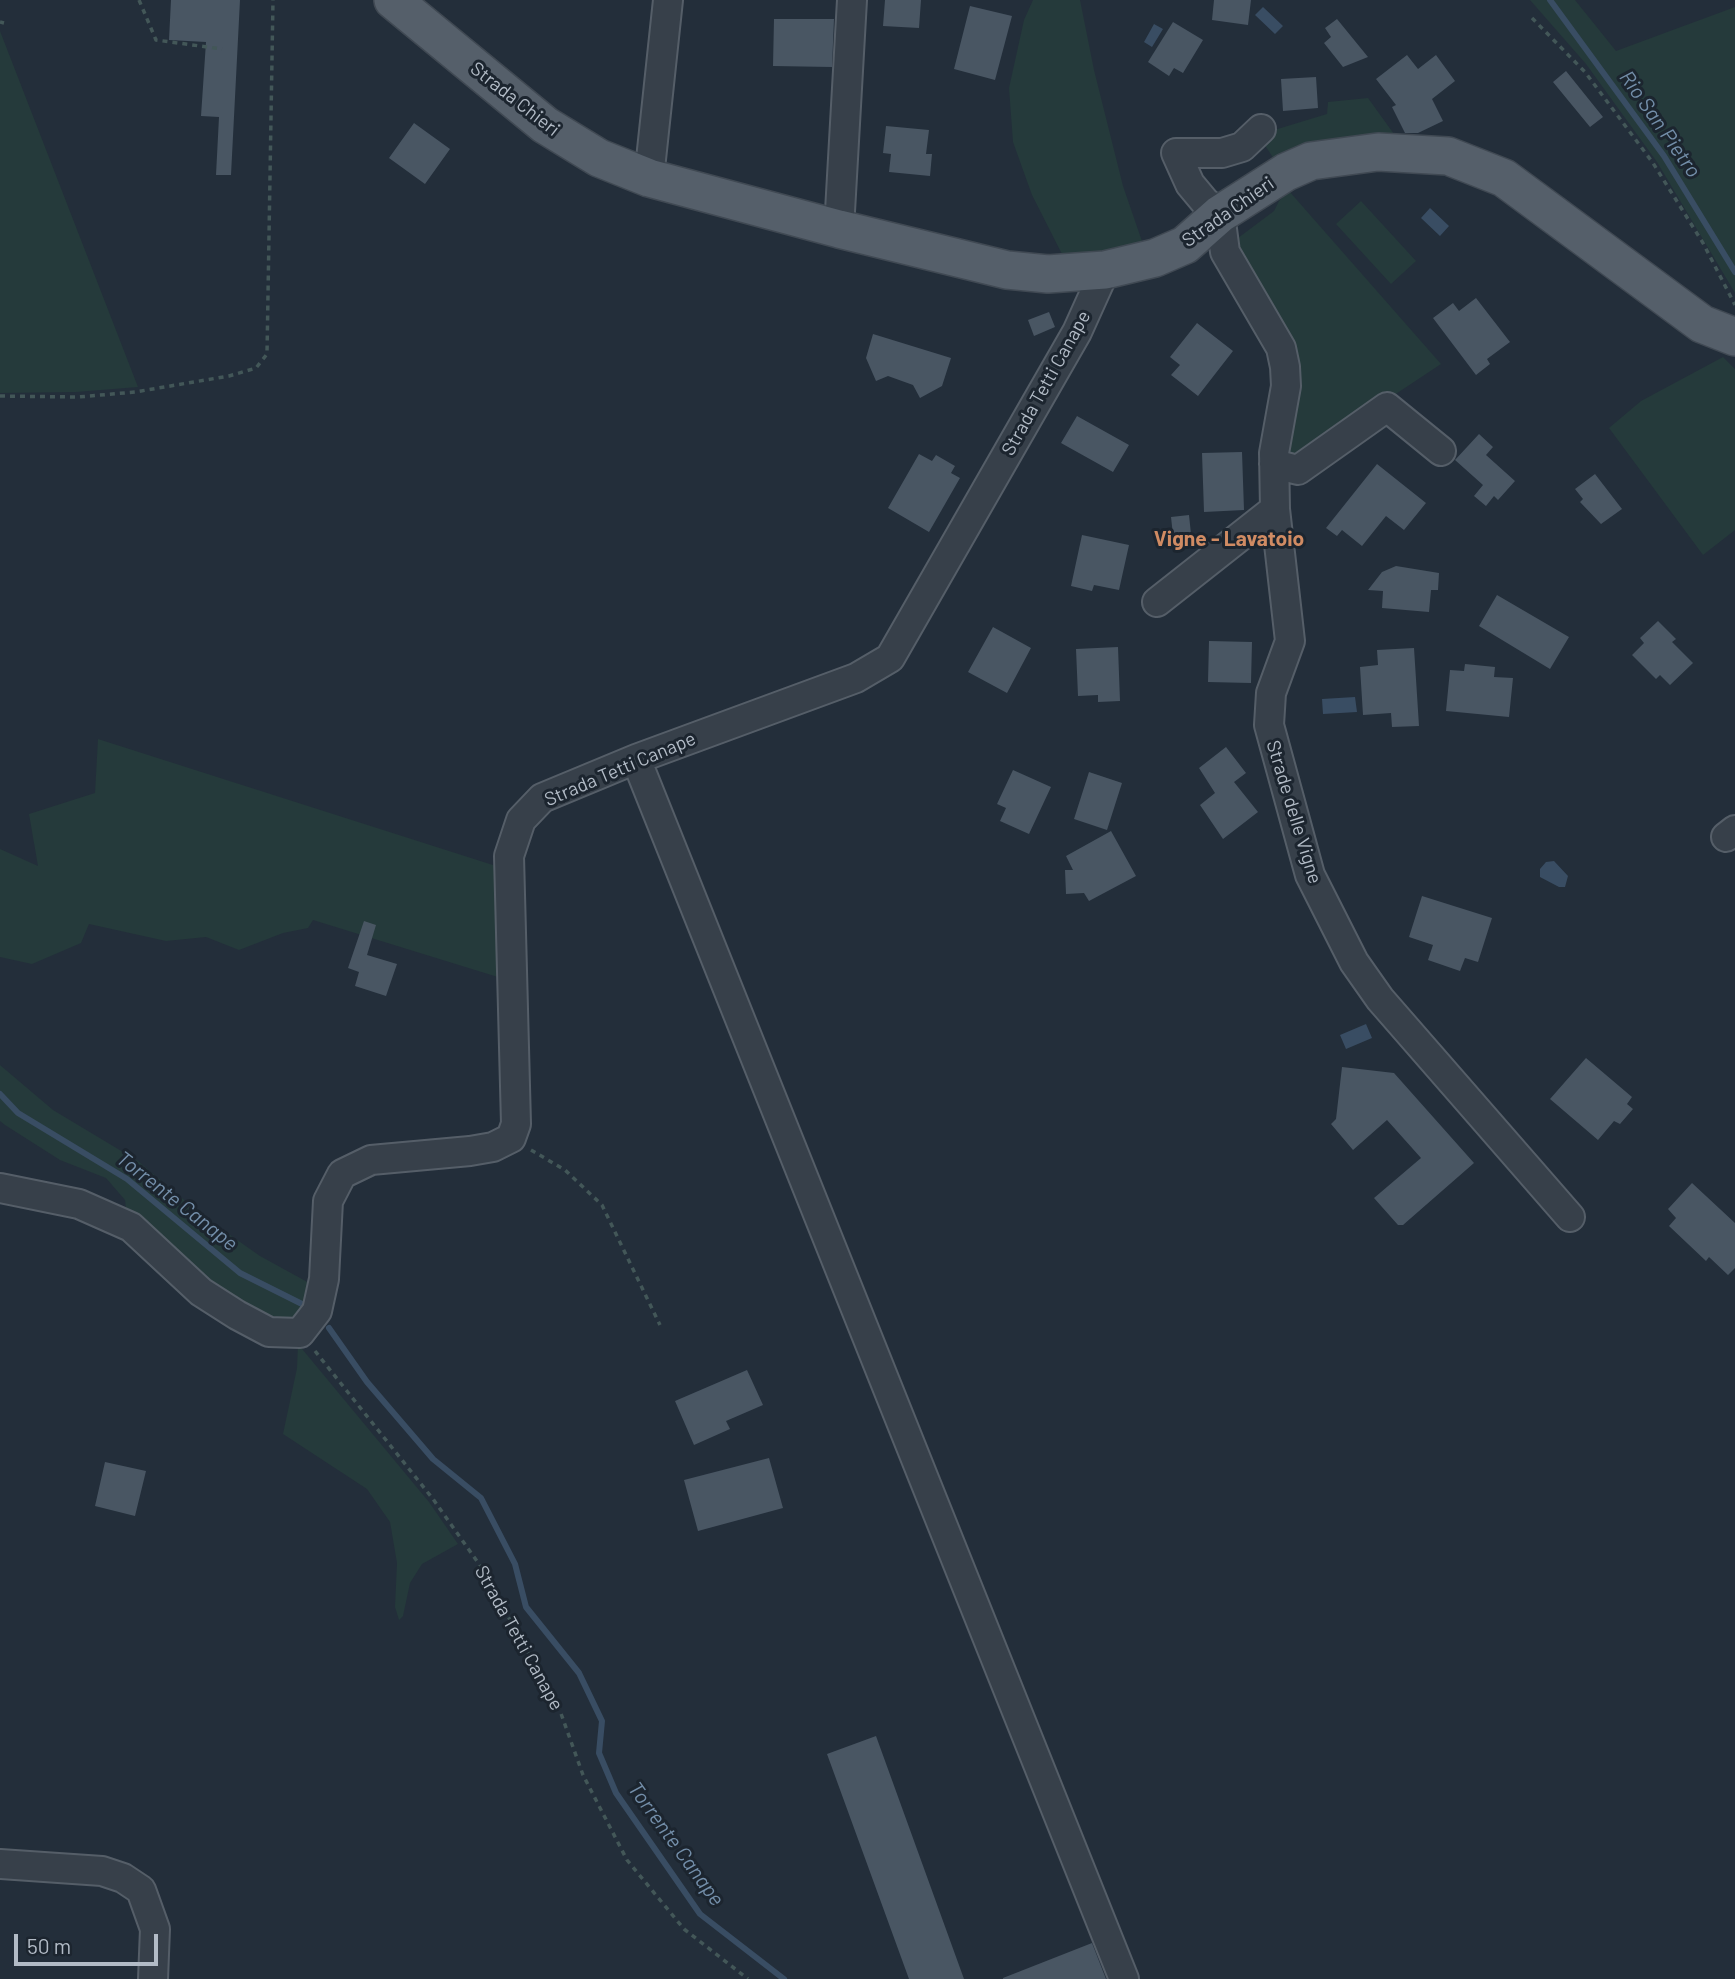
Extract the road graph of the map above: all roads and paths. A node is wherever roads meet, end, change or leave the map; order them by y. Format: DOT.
graph roads {
  1 [pos="139,0"];
  2 [pos="273,0"];
  3 [pos="393,0"];
  4 [pos="668,0"];
  5 [pos="852,0"];
  6 [pos="1532,18"];
  7 [pos="222,49"];
  8 [pos="1261,129"];
  9 [pos="649,178"];
  10 [pos="1220,214"];
  11 [pos="839,229"];
  12 [pos="1105,270"];
  13 [pos="1735,305"];
  14 [pos="1735,337"];
  15 [pos="0,396"];
  16 [pos="1441,451"];
  17 [pos="1274,464"];
  18 [pos="1275,509"];
  19 [pos="1157,602"];
  20 [pos="636,759"];
  21 [pos="511,1138"];
  22 [pos="0,1188"];
  23 [pos="1570,1217"];
  24 [pos="310,1320"];
  25 [pos="660,1325"];
  26 [pos="0,1864"];
  27 [pos="153,1979"];
  28 [pos="748,1979"];
  29 [pos="1124,1979"];
  1 -- 7 [label="path"];
  2 -- 15 [label="path"];
  3 -- 9 [label="main road, Strada Chieri"];
  4 -- 9 [label="street"];
  5 -- 11 [label="street"];
  6 -- 13 [label="path"];
  8 -- 10 [label="street"];
  9 -- 11 [label="main road, Strada Chieri"];
  10 -- 12 [label="main road, Strada Chieri"];
  10 -- 14 [label="main road, Strada Chieri"];
  10 -- 17 [label="street, Strade delle Vigne"];
  11 -- 12 [label="main road, Strada Chieri"];
  12 -- 20 [label="street, Strada Tetti Canape"];
  16 -- 17 [label="street"];
  17 -- 18 [label="street, Strade delle Vigne"];
  18 -- 19 [label="street"];
  18 -- 23 [label="street, Strade delle Vigne"];
  20 -- 21 [label="street, Strada Tetti Canape"];
  20 -- 29 [label="street"];
  21 -- 24 [label="street"];
  21 -- 25 [label="path"];
  22 -- 24 [label="street"];
  24 -- 28 [label="path, Strada Tetti Canape"];
  26 -- 27 [label="street"];
}
